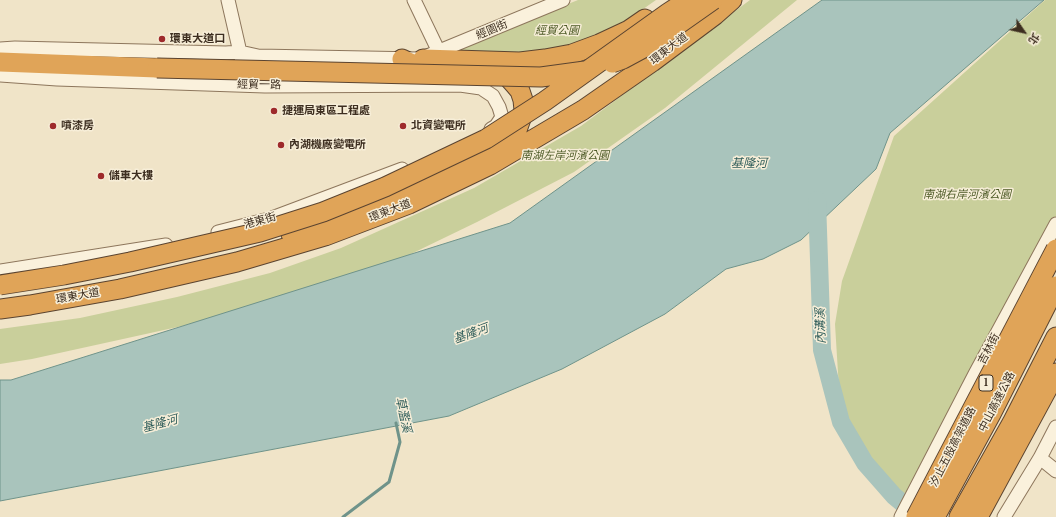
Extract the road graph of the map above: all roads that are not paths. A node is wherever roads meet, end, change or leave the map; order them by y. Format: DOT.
graph roads {
  1 [pos="228,0"];
  2 [pos="414,0"];
  3 [pos="563,0"];
  4 [pos="673,0"];
  5 [pos="688,0"];
  6 [pos="713,0"];
  7 [pos="732,0"];
  8 [pos="0,49"];
  9 [pos="240,52"];
  10 [pos="439,52"];
  11 [pos="411,59"];
  12 [pos="0,62"];
  13 [pos="0,75"];
  14 [pos="249,85"];
  15 [pos="502,117"];
  16 [pos="484,153"];
  17 [pos="1056,224"];
  18 [pos="1056,248"];
  19 [pos="0,272"];
  20 [pos="0,285"];
  21 [pos="1056,286"];
  22 [pos="0,298"];
  23 [pos="0,309"];
  24 [pos="1056,338"];
  25 [pos="1056,373"];
  26 [pos="1056,427"];
  27 [pos="1040,458"];
  28 [pos="1056,471"];
  29 [pos="919,493"];
  30 [pos="901,517"];
  31 [pos="916,517"];
  32 [pos="935,517"];
  33 [pos="955,517"];
  34 [pos="959,517"];
  35 [pos="978,517"];
  36 [pos="1004,517"];
  1 -- 9 [label="street"];
  2 -- 10 [label="street"];
  3 -- 10 [label="street, 經園街"];
  4 -- 11 [label="highway"];
  5 -- 20 [label="highway, bridge"];
  6 -- 12 [label="highway, bridge"];
  7 -- 23 [label="highway, 環東大道"];
  8 -- 9 [label="street"];
  9 -- 11 [label="street"];
  9 -- 14 [label="street"];
  10 -- 11 [label="street, 經園街"];
  11 -- 16 [label="highway"];
  13 -- 14 [label="street, 經貿一路"];
  14 -- 15 [label="street, 經貿一路"];
  15 -- 16 [label="highway"];
  15 -- 19 [label="street, 港東街"];
  16 -- 22 [label="highway"];
  17 -- 29 [label="street, 吉林街"];
  18 -- 29 [label="highway, 汐止五股高架道路 / 1, bridge"];
  21 -- 32 [label="highway, 中山高速公路 / 1, bridge"];
  24 -- 34 [label="highway, 中山高速公路"];
  25 -- 35 [label="highway"];
  26 -- 27 [label="street"];
  27 -- 28 [label="street"];
  27 -- 36 [label="street"];
  29 -- 30 [label="street, 吉林街"];
  29 -- 31 [label="highway, 汐止五股高架道路 / 1, bridge"];
  29 -- 33 [label="street"];
}
